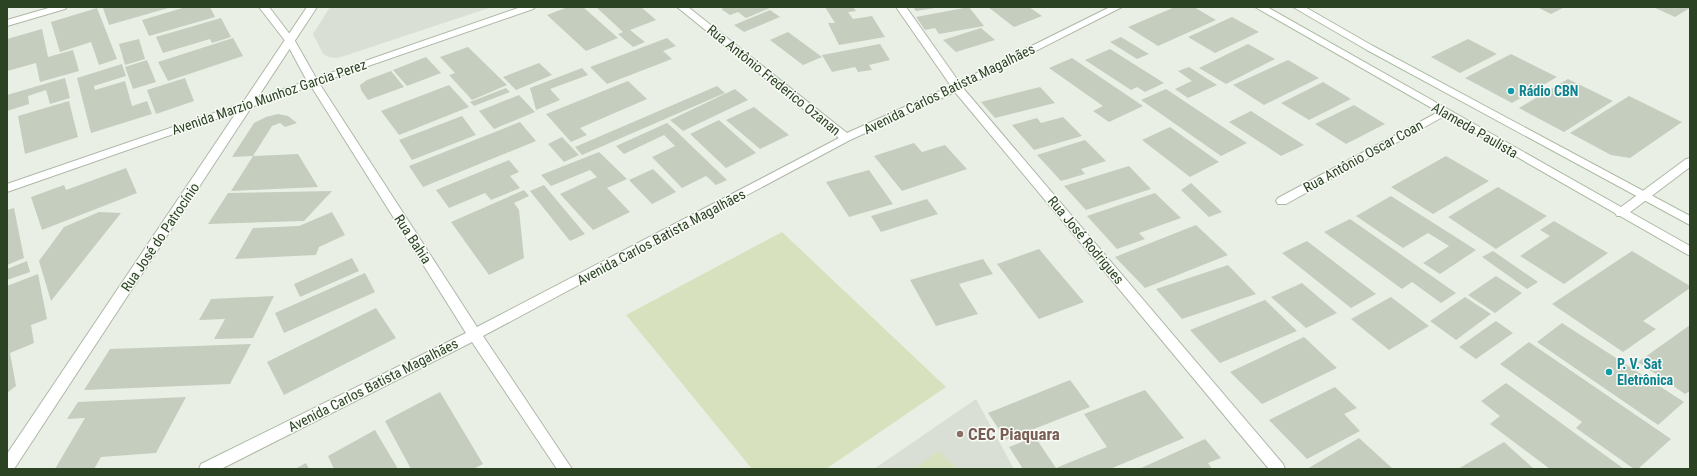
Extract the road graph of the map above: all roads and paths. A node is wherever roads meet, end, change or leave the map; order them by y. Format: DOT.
graph roads {
  1 [pos="62,7"];
  2 [pos="264,7"];
  3 [pos="312,7"];
  4 [pos="530,7"];
  5 [pos="682,7"];
  6 [pos="901,7"];
  7 [pos="1117,7"];
  8 [pos="1260,7"];
  9 [pos="1298,7"];
  10 [pos="7,23"];
  11 [pos="290,41"];
  12 [pos="313,82"];
  13 [pos="957,87"];
  14 [pos="248,105"];
  15 [pos="1444,112"];
  16 [pos="846,138"];
  17 [pos="1690,162"];
  18 [pos="7,188"];
  19 [pos="1644,196"];
  20 [pos="1282,201"];
  21 [pos="1621,213"];
  22 [pos="1690,221"];
  23 [pos="1690,252"];
  24 [pos="474,334"];
  25 [pos="7,467"];
  26 [pos="206,469"];
  27 [pos="565,469"];
  28 [pos="1278,469"];
  1 -- 10 [label="street"];
  2 -- 11 [label="street, Rua Bahia"];
  3 -- 11 [label="street, Rua José do Patrocínio"];
  4 -- 12 [label="street, Avenida Marzio Munhoz Garcia Perez"];
  5 -- 16 [label="street, Rua Antônio Frederico Ozanan"];
  6 -- 13 [label="street, Rua José Rodrigues"];
  7 -- 13 [label="street, Avenida Carlos Batista Magalhães"];
  8 -- 15 [label="street, Alameda Paulista"];
  9 -- 19 [label="street, Alameda Paulista"];
  11 -- 12 [label="street, Rua Bahia"];
  11 -- 14 [label="street, Rua José do Patrocínio"];
  12 -- 14 [label="street, Avenida Marzio Munhoz Garcia Perez"];
  12 -- 24 [label="street, Rua Bahia"];
  13 -- 16 [label="street, Avenida Carlos Batista Magalhães"];
  13 -- 28 [label="street, Rua José Rodrigues"];
  14 -- 18 [label="street, Avenida Marzio Munhoz Garcia Perez"];
  14 -- 25 [label="street, Rua José do Patrocínio"];
  15 -- 20 [label="street, Rua Antônio Oscar Coan"];
  15 -- 21 [label="street, Alameda Paulista"];
  16 -- 24 [label="street, Avenida Carlos Batista Magalhães"];
  17 -- 19 [label="street"];
  19 -- 21 [label="street"];
  19 -- 22 [label="street, Alameda Paulista"];
  21 -- 23 [label="street, Alameda Paulista"];
  24 -- 26 [label="street, Avenida Carlos Batista Magalhães"];
  24 -- 27 [label="street, Rua Bahia"];
}
